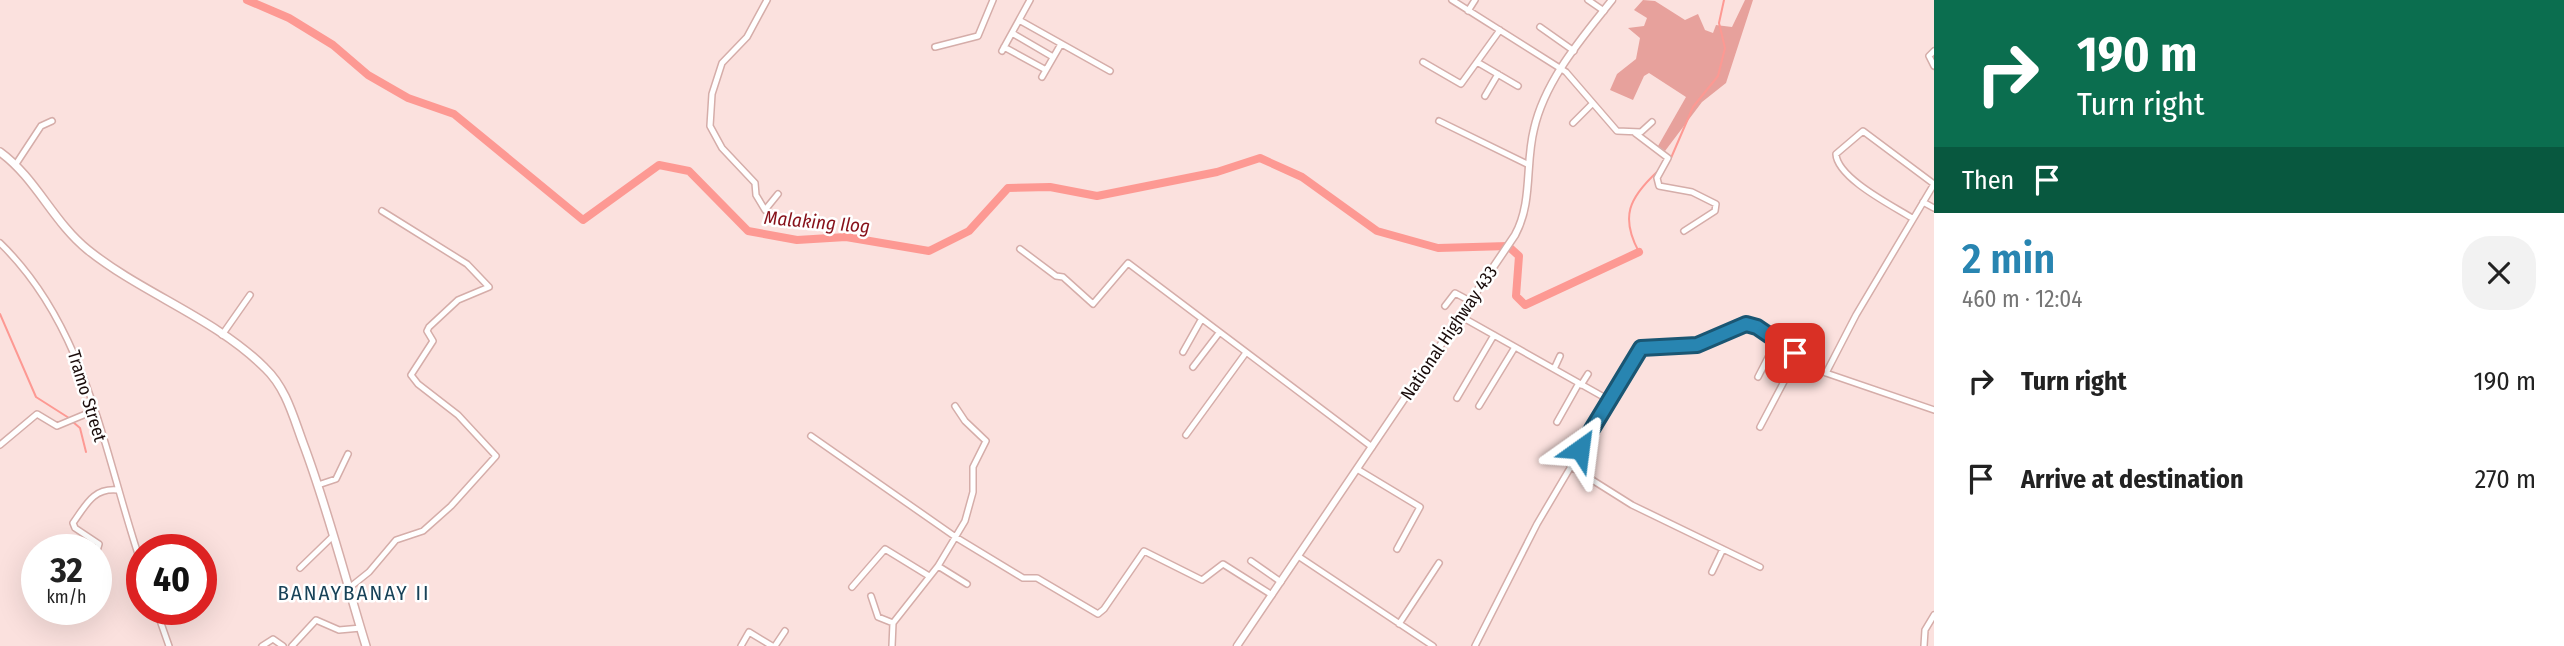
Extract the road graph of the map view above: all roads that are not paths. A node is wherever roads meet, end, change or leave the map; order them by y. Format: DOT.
graph roads {
  1 [pos="767,0"];
  2 [pos="993,0"];
  3 [pos="1030,0"];
  4 [pos="1452,0"];
  5 [pos="1475,0"];
  6 [pos="1588,0"];
  7 [pos="1612,0"];
  8 [pos="1604,10"];
  9 [pos="1468,11"];
  10 [pos="1019,20"];
  11 [pos="1540,27"];
  12 [pos="1500,30"];
  13 [pos="1012,33"];
  14 [pos="1061,44"];
  15 [pos="935,47"];
  16 [pos="1574,51"];
  17 [pos="1934,51"];
  18 [pos="1054,57"];
  19 [pos="1423,62"];
  20 [pos="1477,62"];
  21 [pos="1934,66"];
  22 [pos="1561,69"];
  23 [pos="1046,70"];
  24 [pos="1111,71"];
  25 [pos="1499,74"];
  26 [pos="1042,77"];
  27 [pos="1518,86"];
  28 [pos="1485,96"];
  29 [pos="1592,104"];
  30 [pos="52,121"];
  31 [pos="1439,121"];
  32 [pos="1652,122"];
  33 [pos="1573,123"];
  34 [pos="1634,133"];
  35 [pos="0,152"];
  36 [pos="16,164"];
  37 [pos="1529,165"];
  38 [pos="1934,184"];
  39 [pos="778,194"];
  40 [pos="1923,202"];
  41 [pos="1934,208"];
  42 [pos="382,211"];
  43 [pos="1912,218"];
  44 [pos="1684,231"];
  45 [pos="0,243"];
  46 [pos="1020,249"];
  47 [pos="250,295"];
  48 [pos="1470,301"];
  49 [pos="1445,306"];
  50 [pos="1461,316"];
  51 [pos="1201,320"];
  52 [pos="1219,333"];
  53 [pos="222,335"];
  54 [pos="1494,335"];
  55 [pos="1777,340"];
  56 [pos="1515,348"];
  57 [pos="1183,352"];
  58 [pos="1245,354"];
  59 [pos="1798,355"];
  60 [pos="1560,356"];
  61 [pos="1193,367"];
  62 [pos="1554,369"];
  63 [pos="1826,373"];
  64 [pos="1588,374"];
  65 [pos="1758,377"];
  66 [pos="1580,384"];
  67 [pos="1457,398"];
  68 [pos="1609,400"];
  69 [pos="955,406"];
  70 [pos="1479,407"];
  71 [pos="1934,410"];
  72 [pos="93,411"];
  73 [pos="1557,422"];
  74 [pos="1760,426"];
  75 [pos="1186,435"];
  76 [pos="811,436"];
  77 [pos="0,445"];
  78 [pos="1373,447"];
  79 [pos="348,454"];
  80 [pos="1570,466"];
  81 [pos="1357,470"];
  82 [pos="318,485"];
  83 [pos="117,491"];
  84 [pos="84,534"];
  85 [pos="131,534"];
  86 [pos="333,536"];
  87 [pos="957,538"];
  88 [pos="1397,549"];
  89 [pos="1723,549"];
  90 [pos="1298,556"];
  91 [pos="1251,561"];
  92 [pos="1439,563"];
  93 [pos="938,566"];
  94 [pos="1760,566"];
  95 [pos="300,568"];
  96 [pos="1712,572"];
  97 [pos="929,576"];
  98 [pos="1281,582"];
  99 [pos="967,584"];
  100 [pos="852,587"];
  101 [pos="349,588"];
  102 [pos="1272,595"];
  103 [pos="871,596"];
  104 [pos="1934,615"];
  105 [pos="892,623"];
  106 [pos="1399,624"];
  107 [pos="162,625"];
  108 [pos="361,628"];
  109 [pos="785,631"];
  110 [pos="169,646"];
  111 [pos="262,646"];
  112 [pos="283,646"];
  113 [pos="292,646"];
  114 [pos="366,646"];
  115 [pos="741,646"];
  116 [pos="773,646"];
  117 [pos="892,646"];
  118 [pos="1237,646"];
  119 [pos="1433,646"];
  120 [pos="1475,646"];
  121 [pos="1924,646"];
  1 -- 39 [label="street"];
  2 -- 15 [label="street"];
  3 -- 10 [label="street"];
  4 -- 9 [label="street"];
  5 -- 9 [label="street"];
  6 -- 8 [label="street"];
  7 -- 8 [label="main road, National Highway 433"];
  8 -- 16 [label="main road, National Highway 433"];
  9 -- 12 [label="street"];
  10 -- 13 [label="street"];
  10 -- 14 [label="street"];
  11 -- 16 [label="street"];
  12 -- 20 [label="street"];
  12 -- 22 [label="street"];
  13 -- 18 [label="street"];
  13 -- 23 [label="street"];
  14 -- 18 [label="street"];
  14 -- 24 [label="street"];
  16 -- 22 [label="main road, National Highway 433"];
  17 -- 21 [label="street"];
  18 -- 23 [label="street"];
  19 -- 20 [label="street"];
  20 -- 25 [label="street"];
  22 -- 29 [label="street"];
  22 -- 37 [label="main road, National Highway 433"];
  23 -- 26 [label="street"];
  25 -- 27 [label="street"];
  25 -- 28 [label="street"];
  29 -- 33 [label="street"];
  29 -- 34 [label="street"];
  30 -- 36 [label="street"];
  31 -- 37 [label="street"];
  32 -- 34 [label="street"];
  34 -- 44 [label="street"];
  35 -- 36 [label="highway"];
  36 -- 53 [label="highway"];
  37 -- 48 [label="main road, National Highway 433"];
  38 -- 40 [label="street"];
  38 -- 43 [label="street"];
  40 -- 41 [label="street"];
  40 -- 43 [label="street"];
  42 -- 101 [label="street"];
  43 -- 63 [label="street"];
  45 -- 72 [label="street, Tramo Street"];
  46 -- 51 [label="street"];
  47 -- 53 [label="street"];
  48 -- 49 [label="street"];
  48 -- 50 [label="main road, National Highway 433"];
  50 -- 54 [label="street"];
  50 -- 78 [label="main road, National Highway 433"];
  51 -- 52 [label="street"];
  51 -- 57 [label="street"];
  52 -- 58 [label="street"];
  52 -- 61 [label="street"];
  53 -- 82 [label="highway"];
  54 -- 56 [label="street"];
  54 -- 67 [label="street"];
  55 -- 59 [label="street"];
  55 -- 65 [label="street"];
  55 -- 68 [label="street"];
  56 -- 62 [label="street"];
  56 -- 70 [label="street"];
  58 -- 75 [label="street"];
  58 -- 78 [label="street"];
  59 -- 63 [label="street"];
  59 -- 74 [label="street"];
  60 -- 62 [label="street"];
  62 -- 66 [label="street"];
  63 -- 71 [label="street"];
  64 -- 66 [label="street"];
  66 -- 68 [label="street"];
  66 -- 73 [label="street"];
  68 -- 80 [label="street"];
  69 -- 87 [label="street"];
  72 -- 77 [label="street"];
  72 -- 83 [label="street, Tramo Street"];
  76 -- 87 [label="street"];
  78 -- 81 [label="main road, National Highway 433"];
  79 -- 82 [label="street"];
  80 -- 89 [label="street"];
  80 -- 120 [label="street"];
  81 -- 88 [label="street"];
  81 -- 90 [label="main road, National Highway 433"];
  82 -- 86 [label="highway"];
  83 -- 84 [label="street"];
  83 -- 85 [label="street, Tramo Street"];
  86 -- 95 [label="street"];
  86 -- 101 [label="highway"];
  87 -- 93 [label="street"];
  87 -- 102 [label="street"];
  89 -- 94 [label="street"];
  89 -- 96 [label="street"];
  90 -- 98 [label="main road, National Highway 433"];
  90 -- 106 [label="street"];
  91 -- 98 [label="street"];
  92 -- 106 [label="street"];
  93 -- 97 [label="street"];
  93 -- 99 [label="street"];
  97 -- 100 [label="street"];
  97 -- 105 [label="street"];
  98 -- 102 [label="main road, National Highway 433"];
  101 -- 108 [label="highway"];
  102 -- 118 [label="main road, National Highway 433"];
  103 -- 105 [label="street"];
  104 -- 121 [label="street"];
  105 -- 117 [label="street"];
  106 -- 119 [label="street"];
  107 -- 110 [label="street"];
  108 -- 113 [label="street"];
  108 -- 114 [label="highway"];
  109 -- 116 [label="street"];
  111 -- 112 [label="street"];
  115 -- 116 [label="street"];
}
